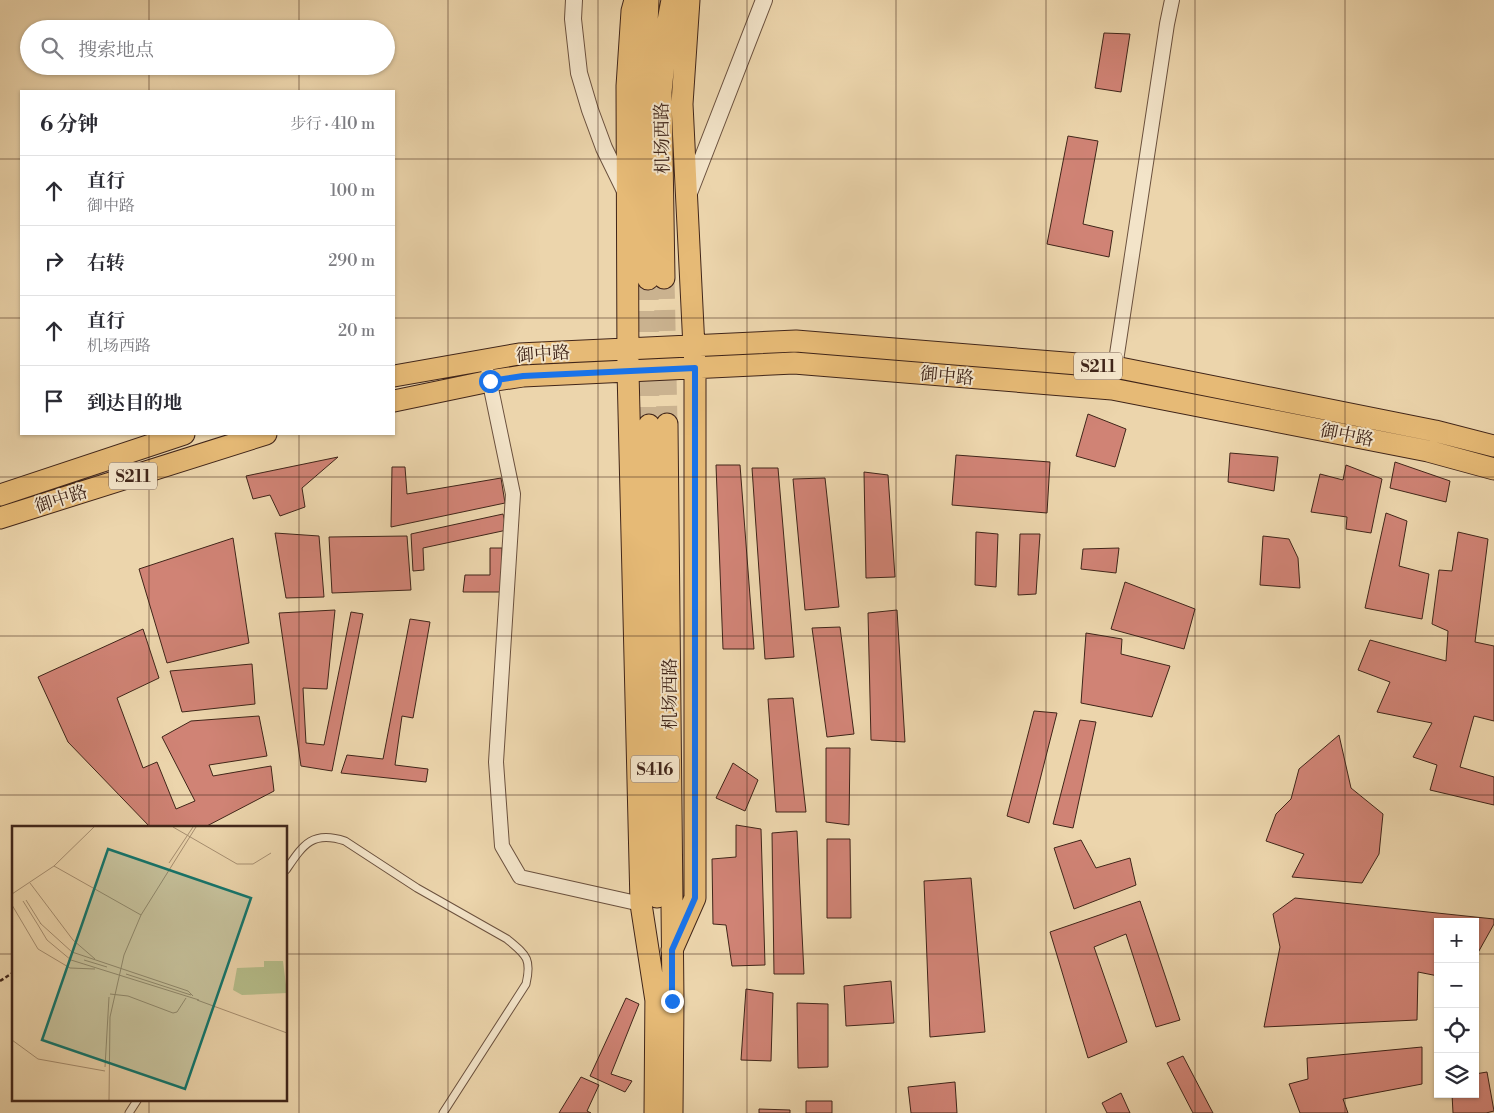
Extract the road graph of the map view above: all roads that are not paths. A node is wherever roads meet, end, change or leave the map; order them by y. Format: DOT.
graph roads {
  1 [pos="574,0"];
  2 [pos="635,0"];
  3 [pos="648,0"];
  4 [pos="672,0"];
  5 [pos="689,0"];
  6 [pos="764,0"];
  7 [pos="1172,0"];
  8 [pos="627,194"];
  9 [pos="687,198"];
  10 [pos="695,346"];
  11 [pos="628,349"];
  12 [pos="1115,367"];
  13 [pos="695,368"];
  14 [pos="488,371"];
  15 [pos="628,371"];
  16 [pos="395,376"];
  17 [pos="1112,390"];
  18 [pos="395,401"];
  19 [pos="181,435"];
  20 [pos="263,435"];
  21 [pos="1494,446"];
  22 [pos="1494,469"];
  23 [pos="0,494"];
  24 [pos="0,518"];
  25 [pos="288,867"];
  26 [pos="641,904"];
  27 [pos="672,950"];
  28 [pos="656,1001"];
  29 [pos="137,1100"];
  30 [pos="129,1113"];
  31 [pos="443,1113"];
  32 [pos="655,1113"];
  33 [pos="672,1113"];
  1 -- 8 [label="street"];
  2 -- 8 [label="main road"];
  3 -- 4 [label="main road, 机场西路"];
  5 -- 9 [label="main road"];
  6 -- 9 [label="street"];
  7 -- 12 [label="street"];
  8 -- 11 [label="main road"];
  9 -- 10 [label="main road"];
  10 -- 11 [label="main road, 御中路 / S211"];
  10 -- 12 [label="main road, 御中路 / S211"];
  10 -- 13 [label="main road"];
  11 -- 14 [label="main road, 御中路 / S211"];
  11 -- 15 [label="main road"];
  12 -- 17 [label="street"];
  12 -- 21 [label="main road, 御中路 / S211"];
  13 -- 15 [label="main road, 御中路 / S211"];
  13 -- 17 [label="main road, 御中路 / S211"];
  13 -- 27 [label="main road"];
  14 -- 15 [label="main road, 御中路 / S211"];
  14 -- 16 [label="main road, 御中路 / S211"];
  14 -- 18 [label="main road, 御中路 / S211"];
  14 -- 26 [label="street"];
  15 -- 26 [label="main road"];
  17 -- 22 [label="main road, 御中路 / S211"];
  19 -- 23 [label="main road, 御中路 / S211"];
  20 -- 24 [label="main road, 御中路 / S211"];
  25 -- 31 [label="lane"];
  26 -- 28 [label="main road"];
  27 -- 28 [label="main road, 机场西路 / S416"];
  27 -- 33 [label="main road, 机场西路 / S416"];
  28 -- 32 [label="main road, S416"];
  29 -- 30 [label="lane"];
}
